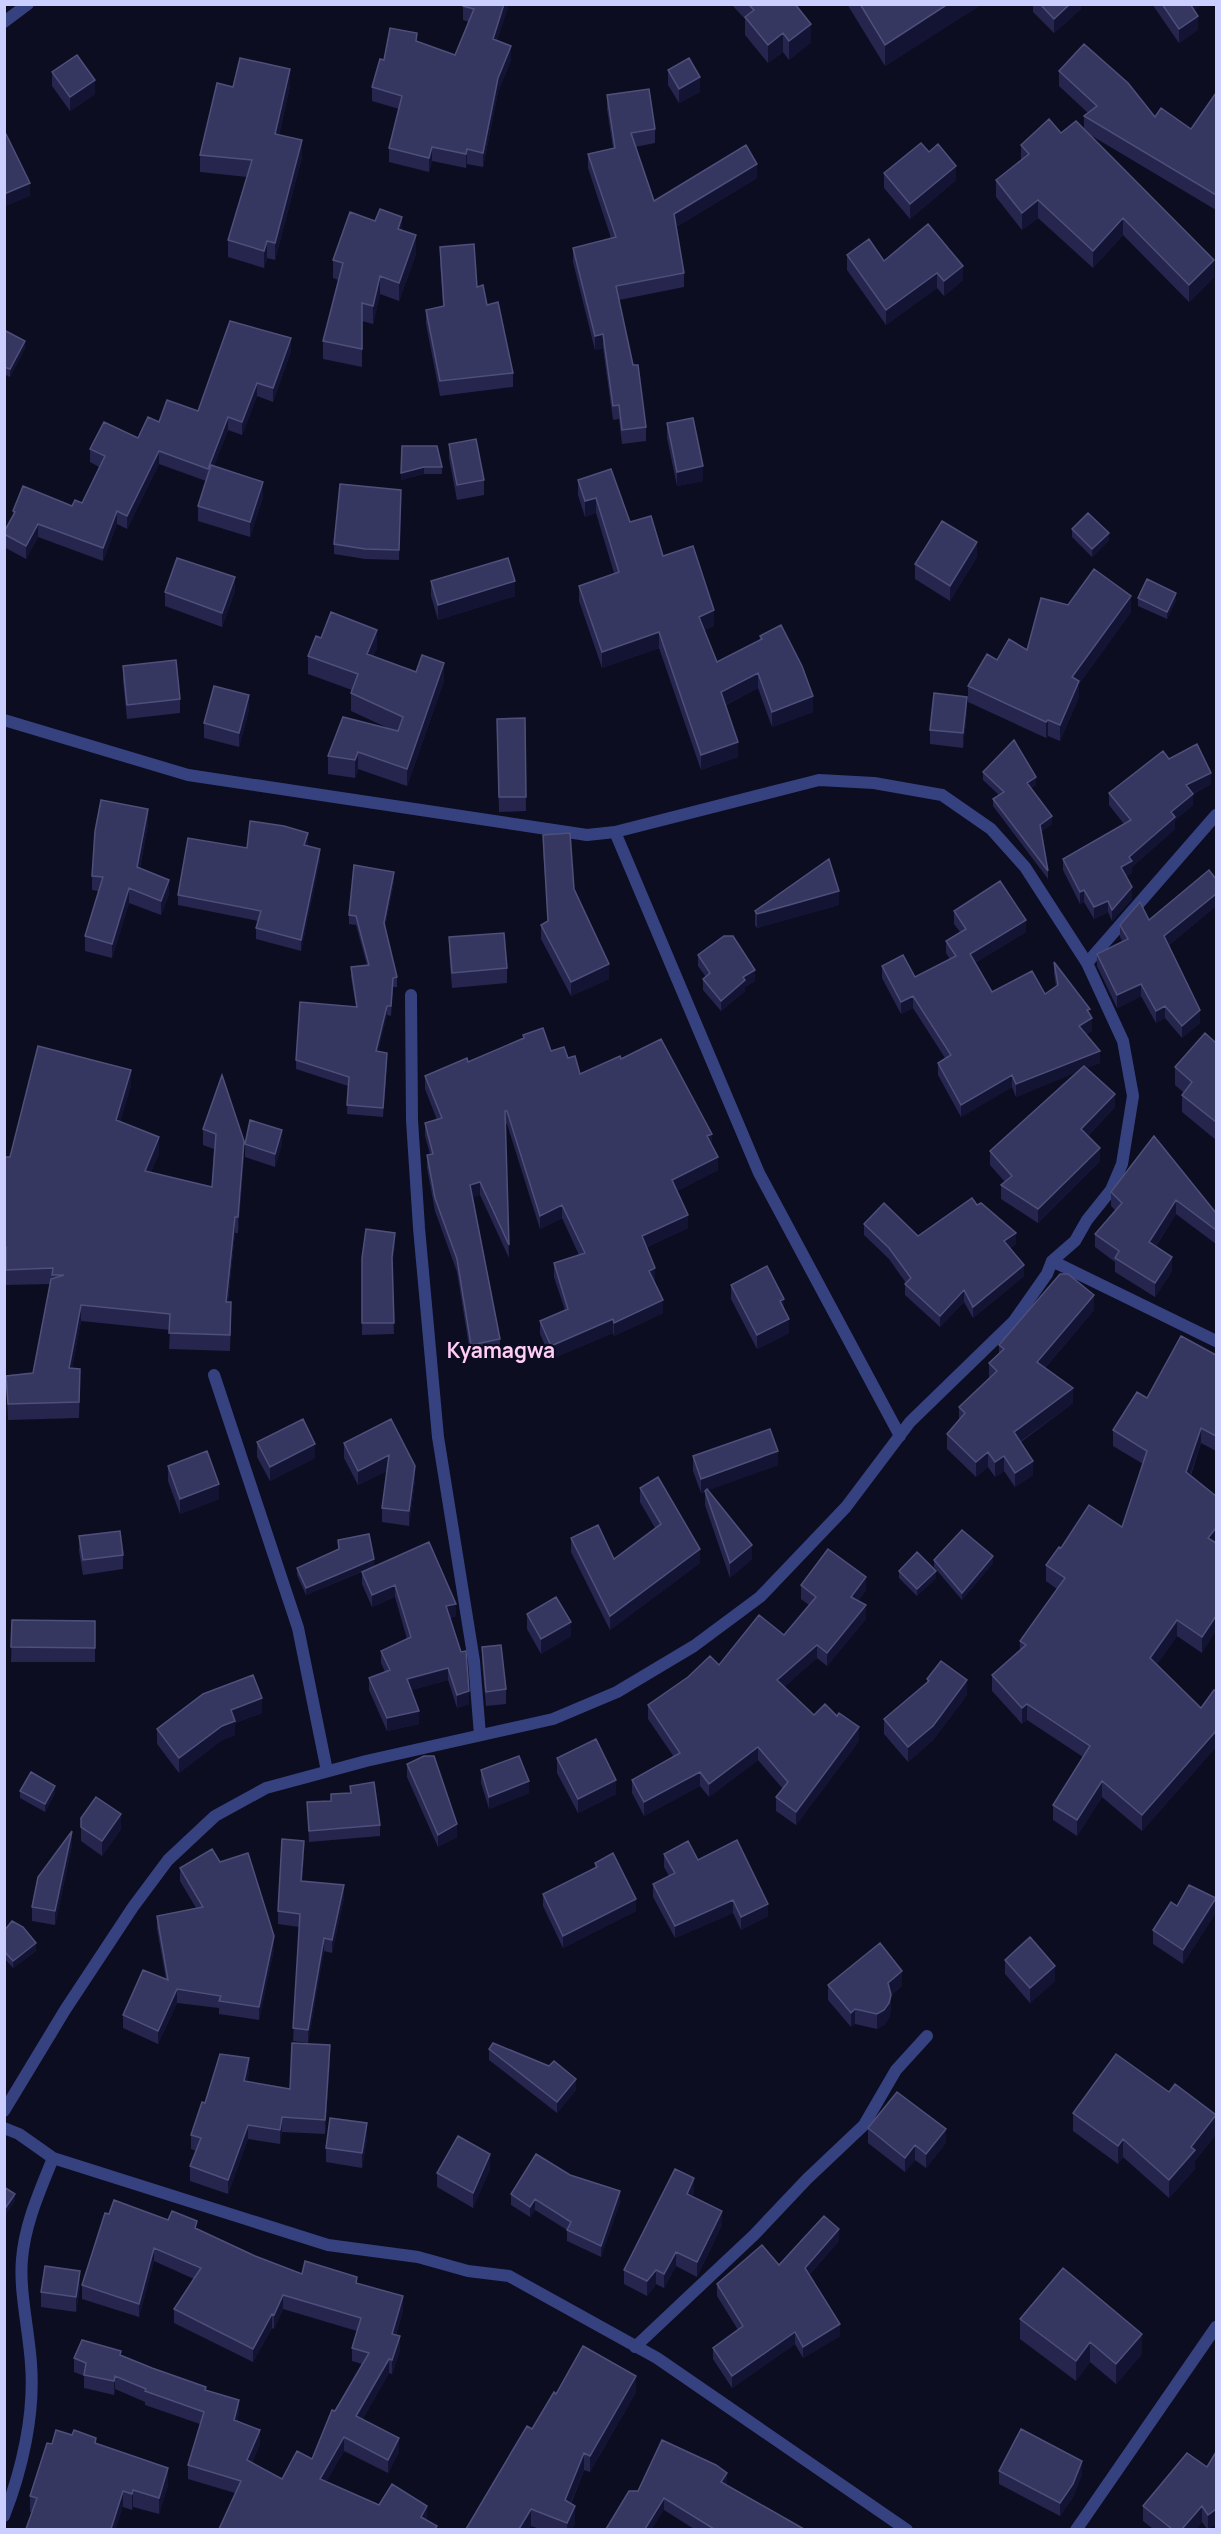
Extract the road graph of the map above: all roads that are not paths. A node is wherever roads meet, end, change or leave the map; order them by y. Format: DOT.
graph roads {
  1 [pos="28,4"];
  2 [pos="4,22"];
  3 [pos="4,720"];
  4 [pos="1216,815"];
  5 [pos="615,832"];
  6 [pos="1087,963"];
  7 [pos="411,995"];
  8 [pos="1052,1261"];
  9 [pos="1216,1341"];
  10 [pos="214,1375"];
  11 [pos="900,1436"];
  12 [pos="480,1735"];
  13 [pos="327,1771"];
  14 [pos="927,2037"];
  15 [pos="4,2110"];
  16 [pos="4,2128"];
  17 [pos="53,2158"];
  18 [pos="1216,2328"];
  19 [pos="635,2347"];
  20 [pos="4,2516"];
  21 [pos="907,2529"];
  22 [pos="1076,2529"];
  1 -- 2 [label="street"];
  3 -- 5 [label="street"];
  4 -- 6 [label="street"];
  5 -- 6 [label="street"];
  5 -- 11 [label="street"];
  6 -- 8 [label="street"];
  7 -- 12 [label="street"];
  8 -- 9 [label="street"];
  8 -- 11 [label="street"];
  10 -- 13 [label="street"];
  11 -- 12 [label="street"];
  12 -- 13 [label="street"];
  13 -- 15 [label="street"];
  14 -- 19 [label="street"];
  16 -- 17 [label="street"];
  17 -- 19 [label="street"];
  17 -- 20 [label="street"];
  18 -- 22 [label="street"];
  19 -- 21 [label="street"];
}
